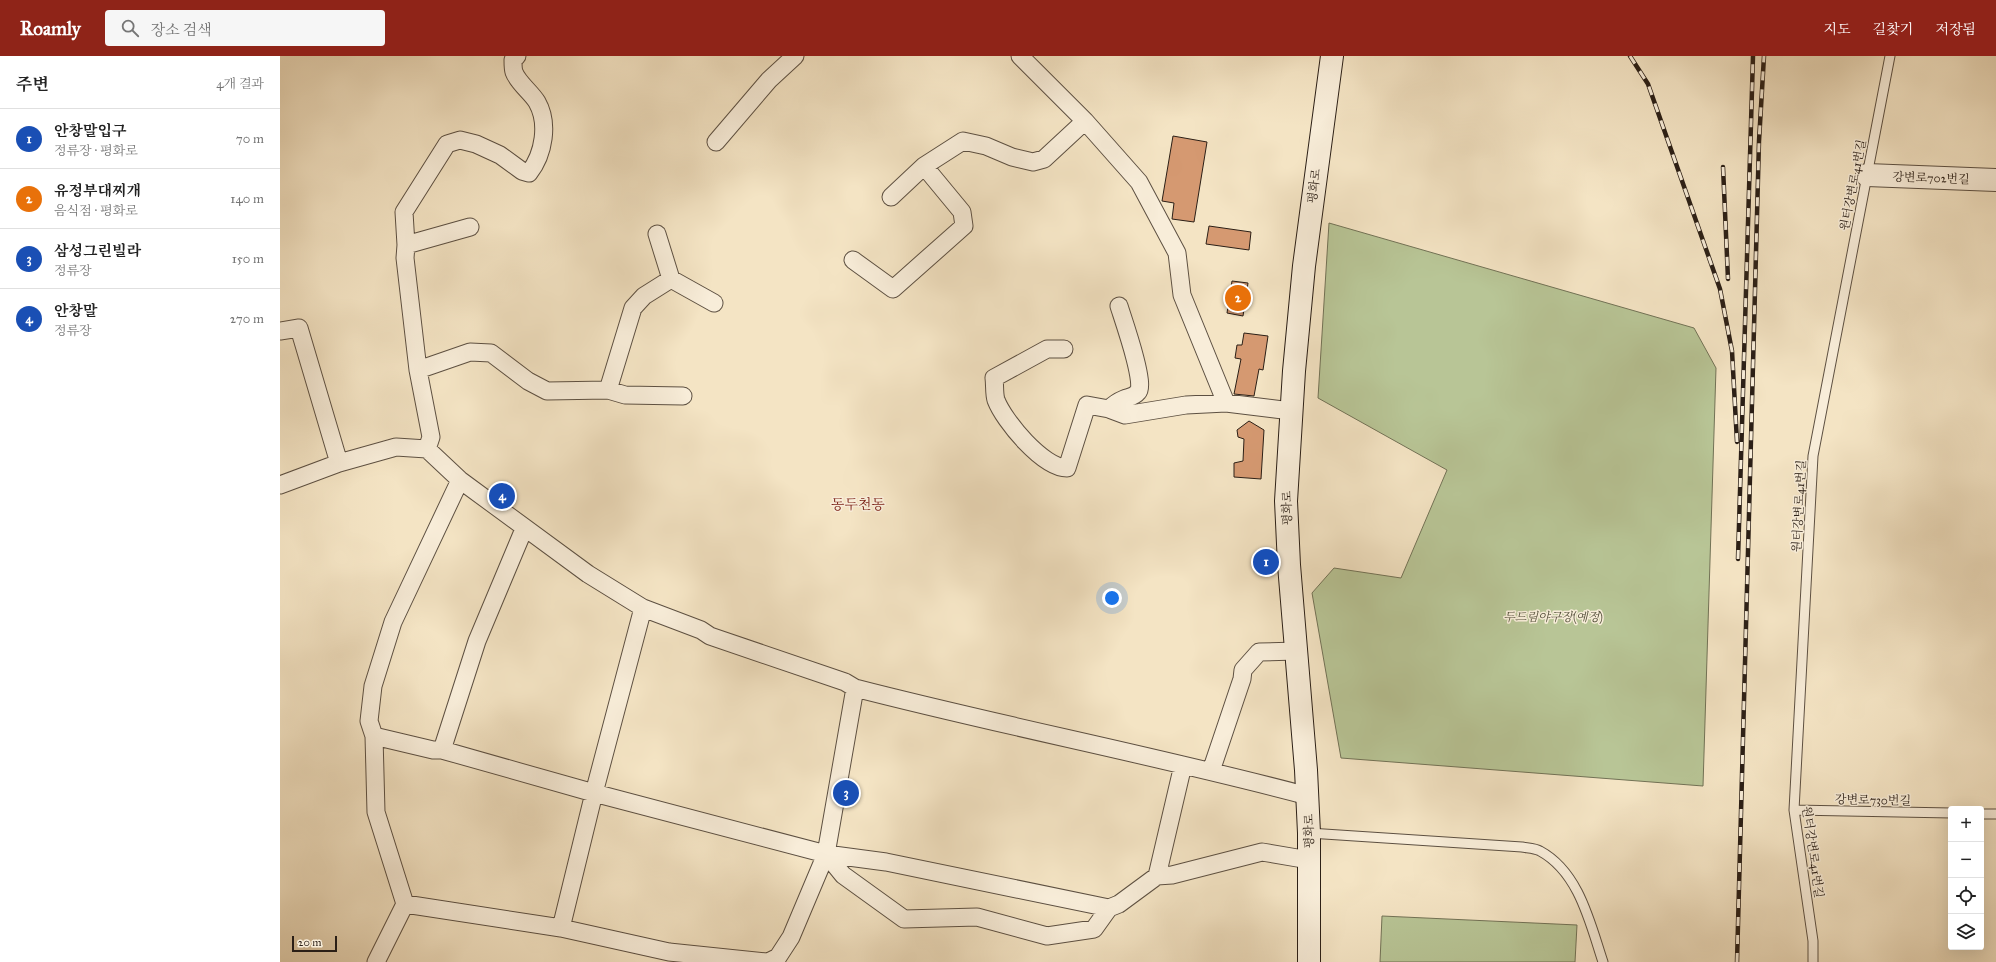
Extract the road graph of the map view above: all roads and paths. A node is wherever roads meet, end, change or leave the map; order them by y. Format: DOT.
graph roads {
  1 [pos="517,56"];
  2 [pos="795,56"];
  3 [pos="1020,56"];
  4 [pos="1332,56"];
  5 [pos="1890,56"];
  6 [pos="1085,121"];
  7 [pos="716,142"];
  8 [pos="924,166"];
  9 [pos="1867,175"];
  10 [pos="1996,180"];
  11 [pos="891,196"];
  12 [pos="470,227"];
  13 [pos="657,234"];
  14 [pos="406,246"];
  15 [pos="853,260"];
  16 [pos="672,279"];
  17 [pos="714,303"];
  18 [pos="1120,306"];
  19 [pos="280,331"];
  20 [pos="1064,348"];
  21 [pos="418,370"];
  22 [pos="608,390"];
  23 [pos="683,396"];
  24 [pos="1226,403"];
  25 [pos="1108,409"];
  26 [pos="1291,411"];
  27 [pos="428,449"];
  28 [pos="339,463"];
  29 [pos="460,480"];
  30 [pos="280,485"];
  31 [pos="524,529"];
  32 [pos="643,608"];
  33 [pos="1297,652"];
  34 [pos="855,688"];
  35 [pos="374,736"];
  36 [pos="442,750"];
  37 [pos="1183,765"];
  38 [pos="1211,771"];
  39 [pos="594,793"];
  40 [pos="1308,796"];
  41 [pos="1794,810"];
  42 [pos="1948,814"];
  43 [pos="1984,814"];
  44 [pos="1996,814"];
  45 [pos="1310,833"];
  46 [pos="826,854"];
  47 [pos="1309,860"];
  48 [pos="1157,876"];
  49 [pos="405,904"];
  50 [pos="1109,908"];
  51 [pos="561,928"];
  52 [pos="669,957"];
  53 [pos="376,962"];
  54 [pos="768,962"];
  55 [pos="1310,962"];
  56 [pos="1603,962"];
  57 [pos="1813,962"];
  1 -- 14 [label="street"];
  2 -- 7 [label="street"];
  3 -- 6 [label="street"];
  4 -- 26 [label="main road, 평화로"];
  5 -- 9 [label="lane, 원터강변로41번길"];
  6 -- 8 [label="street"];
  6 -- 24 [label="street"];
  8 -- 11 [label="street"];
  8 -- 15 [label="street"];
  9 -- 10 [label="main road, 강변로702번길"];
  9 -- 41 [label="lane, 원터강변로41번길"];
  12 -- 14 [label="street"];
  13 -- 16 [label="street"];
  14 -- 21 [label="street"];
  16 -- 17 [label="street"];
  16 -- 22 [label="street"];
  18 -- 25 [label="street"];
  19 -- 28 [label="street"];
  20 -- 25 [label="street"];
  21 -- 22 [label="street"];
  21 -- 27 [label="street"];
  22 -- 23 [label="street"];
  24 -- 25 [label="street"];
  24 -- 26 [label="street"];
  26 -- 33 [label="main road, 평화로"];
  27 -- 28 [label="street"];
  27 -- 29 [label="street"];
  28 -- 30 [label="street"];
  29 -- 31 [label="street"];
  29 -- 35 [label="street"];
  31 -- 32 [label="street"];
  31 -- 36 [label="street"];
  32 -- 34 [label="street"];
  32 -- 39 [label="street"];
  33 -- 38 [label="street"];
  33 -- 40 [label="main road, 평화로"];
  34 -- 37 [label="street"];
  34 -- 46 [label="street"];
  35 -- 36 [label="street"];
  35 -- 49 [label="street"];
  36 -- 39 [label="street"];
  37 -- 38 [label="street"];
  37 -- 48 [label="street"];
  38 -- 40 [label="street"];
  39 -- 46 [label="street"];
  39 -- 51 [label="street"];
  40 -- 45 [label="main road, 평화로"];
  41 -- 42 [label="lane, 강변로730번길"];
  41 -- 57 [label="lane, 원터강변로41번길"];
  43 -- 44 [label="lane"];
  45 -- 47 [label="main road, 평화로"];
  45 -- 56 [label="lane"];
  46 -- 50 [label="street"];
  46 -- 50 [label="street"];
  46 -- 54 [label="street"];
  47 -- 48 [label="street"];
  47 -- 55 [label="main road, 평화로"];
  48 -- 50 [label="street"];
  49 -- 51 [label="street"];
  49 -- 53 [label="street"];
  51 -- 52 [label="street"];
  52 -- 54 [label="street"];
}
